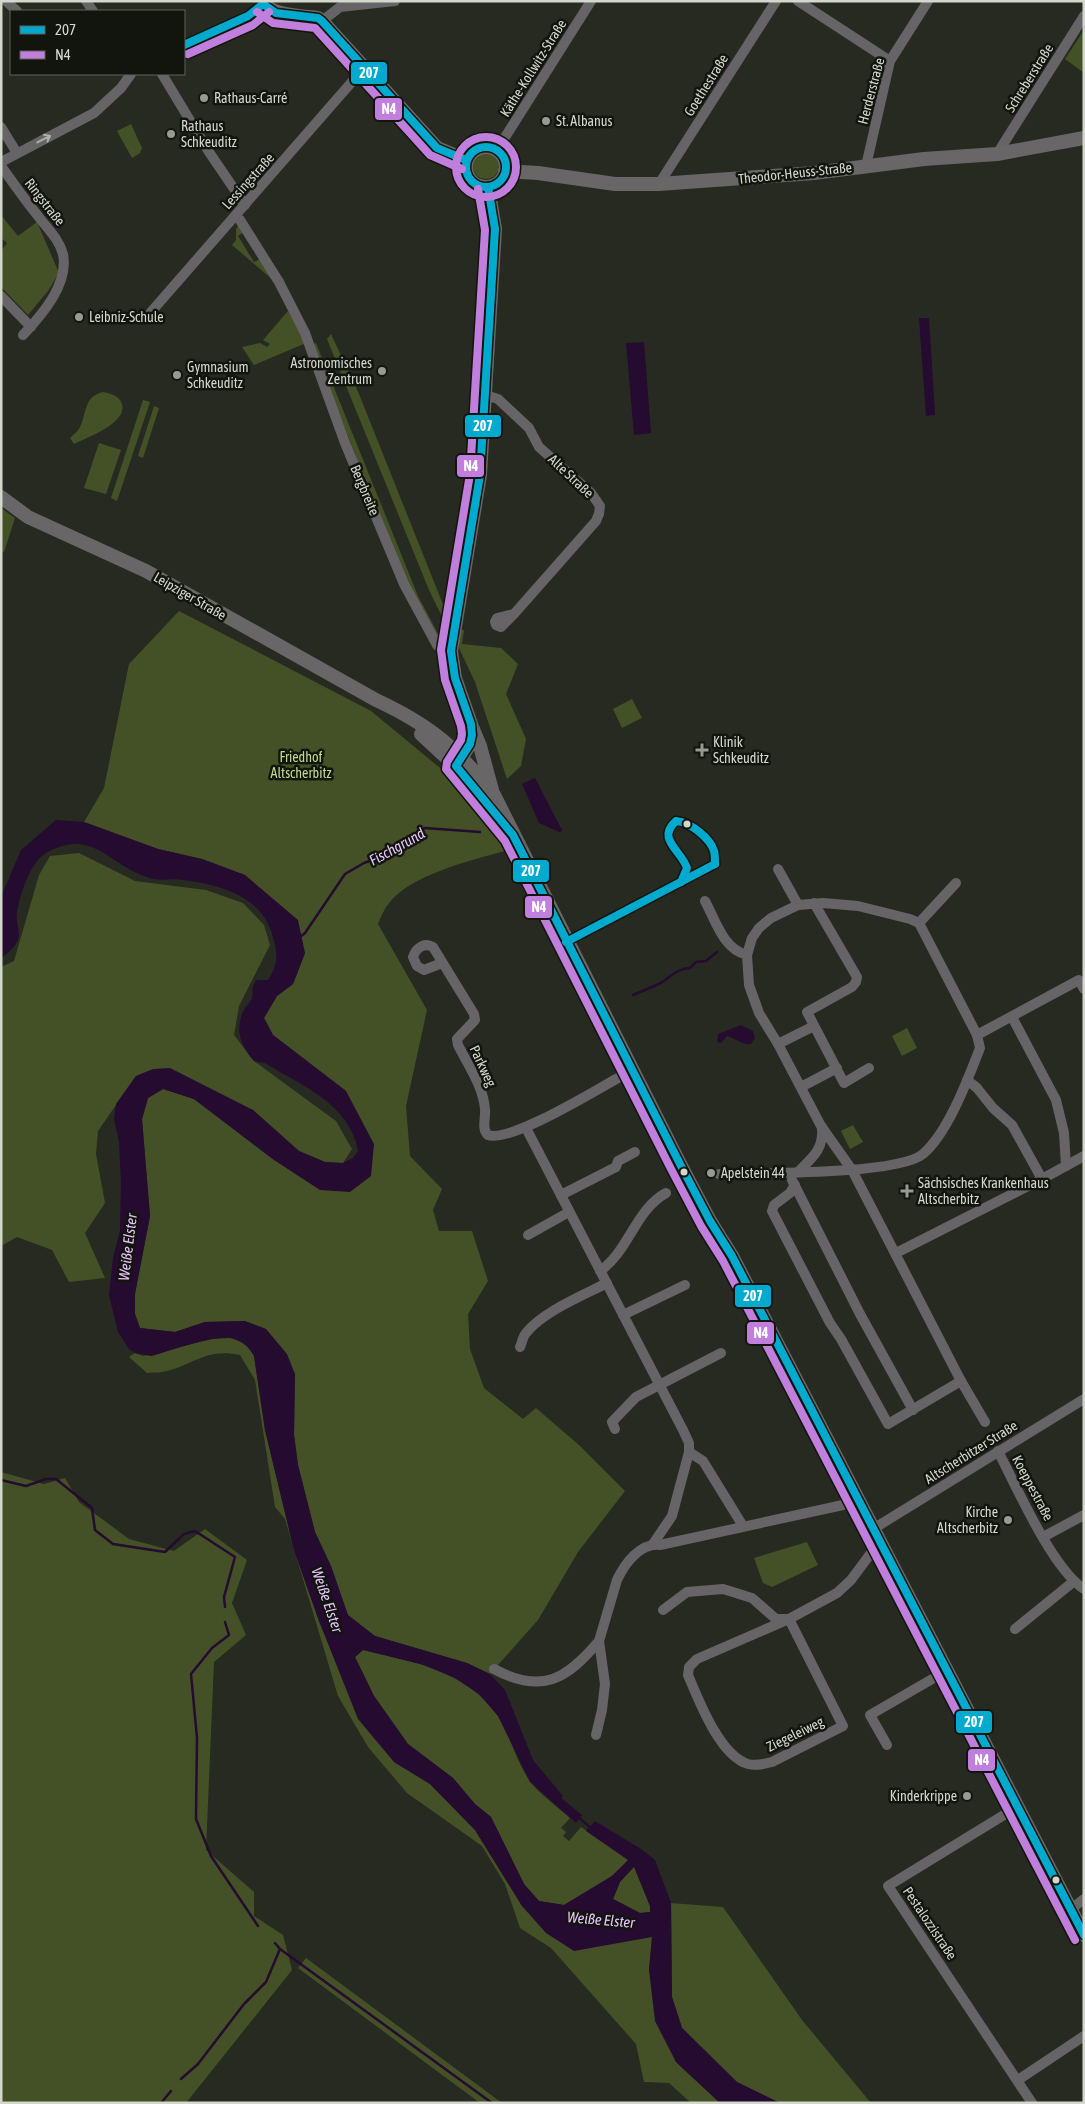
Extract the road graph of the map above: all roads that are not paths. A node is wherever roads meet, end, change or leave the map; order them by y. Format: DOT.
graph roads {
  1 [pos="394,1"];
  2 [pos="591,1"];
  3 [pos="776,1"];
  4 [pos="798,1"];
  5 [pos="928,1"];
  6 [pos="263,2"];
  7 [pos="1084,16"];
  8 [pos="322,21"];
  9 [pos="185,45"];
  10 [pos="890,61"];
  11 [pos="364,68"];
  12 [pos="128,75"];
  13 [pos="163,75"];
  14 [pos="1,127"];
  15 [pos="1084,138"];
  16 [pos="497,150"];
  17 [pos="17,153"];
  18 [pos="997,154"];
  19 [pos="466,160"];
  20 [pos="1,162"];
  21 [pos="1,166"];
  22 [pos="866,166"];
  23 [pos="505,171"];
  24 [pos="659,184"];
  25 [pos="488,187"];
  26 [pos="245,205"];
  27 [pos="235,216"];
  28 [pos="1,296"];
  29 [pos="151,312"];
  30 [pos="31,327"];
  31 [pos="23,335"];
  32 [pos="485,395"];
  33 [pos="1,497"];
  34 [pos="514,614"];
  35 [pos="451,658"];
  36 [pos="376,700"];
  37 [pos="471,724"];
  38 [pos="482,756"];
  39 [pos="459,761"];
  40 [pos="470,774"];
  41 [pos="494,796"];
  42 [pos="513,835"];
  43 [pos="778,869"];
  44 [pos="956,883"];
  45 [pos="705,901"];
  46 [pos="814,903"];
  47 [pos="798,905"];
  48 [pos="919,923"];
  49 [pos="747,955"];
  50 [pos="442,963"];
  51 [pos="1084,989"];
  52 [pos="1012,1017"];
  53 [pos="814,1026"];
  54 [pos="977,1035"];
  55 [pos="778,1044"];
  56 [pos="837,1068"];
  57 [pos="869,1068"];
  58 [pos="634,1072"];
  59 [pos="967,1080"];
  60 [pos="801,1087"];
  61 [pos="822,1126"];
  62 [pos="526,1128"];
  63 [pos="635,1152"];
  64 [pos="1084,1156"];
  65 [pos="1066,1166"];
  66 [pos="852,1170"];
  67 [pos="793,1172"];
  68 [pos="719,1174"];
  69 [pos="1042,1179"];
  70 [pos="795,1185"];
  71 [pos="666,1193"];
  72 [pos="561,1195"];
  73 [pos="569,1212"];
  74 [pos="528,1235"];
  75 [pos="896,1253"];
  76 [pos="600,1270"];
  77 [pos="607,1283"];
  78 [pos="684,1285"];
  79 [pos="623,1315"];
  80 [pos="520,1347"];
  81 [pos="721,1353"];
  82 [pos="961,1381"];
  83 [pos="660,1386"];
  84 [pos="1084,1399"];
  85 [pos="913,1410"];
  86 [pos="985,1422"];
  87 [pos="615,1429"];
  88 [pos="998,1451"];
  89 [pos="689,1452"];
  90 [pos="857,1498"];
  91 [pos="1084,1515"];
  92 [pos="743,1526"];
  93 [pos="873,1529"];
  94 [pos="1043,1537"];
  95 [pos="653,1544"];
  96 [pos="882,1546"];
  97 [pos="1073,1582"];
  98 [pos="1084,1590"];
  99 [pos="663,1610"];
  100 [pos="767,1613"];
  101 [pos="789,1619"];
  102 [pos="1015,1629"];
  103 [pos="758,1632"];
  104 [pos="599,1641"];
  105 [pos="494,1670"];
  106 [pos="946,1671"];
  107 [pos="596,1735"];
  108 [pos="887,1745"];
  109 [pos="1017,1807"];
  110 [pos="1084,1899"];
  111 [pos="1070,1910"];
  112 [pos="1084,1936"];
  113 [pos="1084,2036"];
  114 [pos="1018,2080"];
  115 [pos="1032,2103"];
  1 -- 8 [label="street"];
  2 -- 16 [label="street, Käthe-Kollwitz-Straße"];
  3 -- 24 [label="street, Goethestraße"];
  4 -- 10 [label="street"];
  5 -- 10 [label="street, Herderstraße"];
  6 -- 8 [label="street"];
  6 -- 9 [label="street"];
  7 -- 18 [label="street, Schreberstraße"];
  8 -- 11 [label="street"];
  10 -- 22 [label="street, Herderstraße"];
  11 -- 19 [label="street"];
  11 -- 26 [label="street, Lessingstraße"];
  17 -- 12 [label="street, one-way"];
  13 -- 26 [label="street"];
  14 -- 17 [label="street"];
  15 -- 18 [label="street, Theodor-Heuss-Straße"];
  16 -- 19 [label="street"];
  16 -- 23 [label="street"];
  17 -- 20 [label="street"];
  18 -- 22 [label="street, Theodor-Heuss-Straße"];
  19 -- 25 [label="street"];
  21 -- 30 [label="street, Ringstraße"];
  22 -- 24 [label="street, Theodor-Heuss-Straße"];
  23 -- 24 [label="street, Theodor-Heuss-Straße"];
  23 -- 25 [label="street"];
  25 -- 32 [label="street"];
  26 -- 27 [label="street, Lessingstraße"];
  27 -- 29 [label="street, Lessingstraße"];
  27 -- 35 [label="street, Bergbreite"];
  28 -- 30 [label="street"];
  30 -- 31 [label="street, Ringstraße"];
  32 -- 34 [label="street, Alte Straße"];
  32 -- 35 [label="street"];
  33 -- 36 [label="street, Leipziger Straße"];
  35 -- 37 [label="street, Bergbreite"];
  36 -- 39 [label="street, Leipziger Straße"];
  36 -- 39 [label="street, Leipziger Straße"];
  37 -- 38 [label="street, Leipziger Straße"];
  37 -- 39 [label="street, Bergbreite"];
  38 -- 40 [label="street"];
  38 -- 41 [label="street, Leipziger Straße"];
  39 -- 40 [label="street, Leipziger Straße"];
  40 -- 41 [label="street, Leipziger Straße"];
  40 -- 42 [label="street, Leipziger Straße"];
  41 -- 42 [label="street, Leipziger Straße"];
  42 -- 58 [label="street, Leipziger Straße"];
  43 -- 47 [label="street"];
  44 -- 48 [label="street"];
  45 -- 49 [label="street"];
  46 -- 47 [label="street"];
  46 -- 48 [label="street"];
  46 -- 53 [label="street"];
  47 -- 49 [label="street"];
  48 -- 54 [label="street"];
  49 -- 55 [label="street"];
  50 -- 62 [label="street, Parkweg"];
  51 -- 52 [label="street"];
  52 -- 54 [label="street"];
  52 -- 65 [label="street"];
  53 -- 55 [label="street"];
  53 -- 56 [label="street"];
  54 -- 59 [label="street"];
  55 -- 60 [label="street"];
  56 -- 57 [label="street"];
  56 -- 60 [label="street"];
  58 -- 62 [label="street"];
  58 -- 90 [label="street, Leipziger Straße"];
  59 -- 66 [label="street"];
  59 -- 69 [label="street"];
  60 -- 61 [label="street"];
  61 -- 66 [label="street"];
  61 -- 67 [label="street"];
  62 -- 72 [label="street"];
  63 -- 72 [label="street"];
  64 -- 65 [label="street"];
  65 -- 69 [label="street"];
  66 -- 67 [label="street"];
  66 -- 75 [label="street"];
  67 -- 68 [label="street"];
  67 -- 70 [label="street"];
  69 -- 75 [label="street"];
  70 -- 85 [label="street"];
  70 -- 85 [label="street"];
  71 -- 76 [label="street"];
  72 -- 73 [label="street"];
  73 -- 74 [label="street"];
  73 -- 76 [label="street"];
  75 -- 82 [label="street"];
  76 -- 77 [label="street"];
  77 -- 79 [label="street"];
  77 -- 80 [label="street"];
  78 -- 79 [label="street"];
  79 -- 83 [label="street"];
  81 -- 83 [label="street"];
  82 -- 85 [label="street"];
  82 -- 86 [label="street"];
  83 -- 87 [label="street"];
  83 -- 89 [label="street"];
  84 -- 88 [label="street, Altscherbitzer Straße"];
  88 -- 93 [label="street, Altscherbitzer Straße"];
  88 -- 94 [label="street, Koeppestraße"];
  89 -- 92 [label="street"];
  89 -- 95 [label="street"];
  90 -- 92 [label="street"];
  90 -- 93 [label="street, Leipziger Straße"];
  91 -- 94 [label="street, Koeppestraße"];
  92 -- 95 [label="street"];
  93 -- 96 [label="street, Leipziger Straße"];
  94 -- 97 [label="street, Koeppestraße"];
  95 -- 104 [label="street"];
  96 -- 101 [label="street, Ziegeleiweg"];
  96 -- 106 [label="street, Leipziger Straße"];
  97 -- 98 [label="street, Koeppestraße"];
  97 -- 102 [label="street"];
  99 -- 100 [label="street"];
  100 -- 101 [label="street"];
  100 -- 103 [label="street"];
  101 -- 103 [label="street, Ziegeleiweg"];
  101 -- 103 [label="street, Ziegeleiweg"];
  104 -- 105 [label="street"];
  104 -- 107 [label="street"];
  106 -- 108 [label="street"];
  106 -- 109 [label="street, Leipziger Straße"];
  109 -- 111 [label="street, Leipziger Straße"];
  109 -- 114 [label="street, Pestalozzistraße"];
  110 -- 111 [label="street"];
  111 -- 112 [label="street, Leipziger Straße"];
  113 -- 114 [label="street"];
  114 -- 115 [label="street, Pestalozzistraße"];
}
